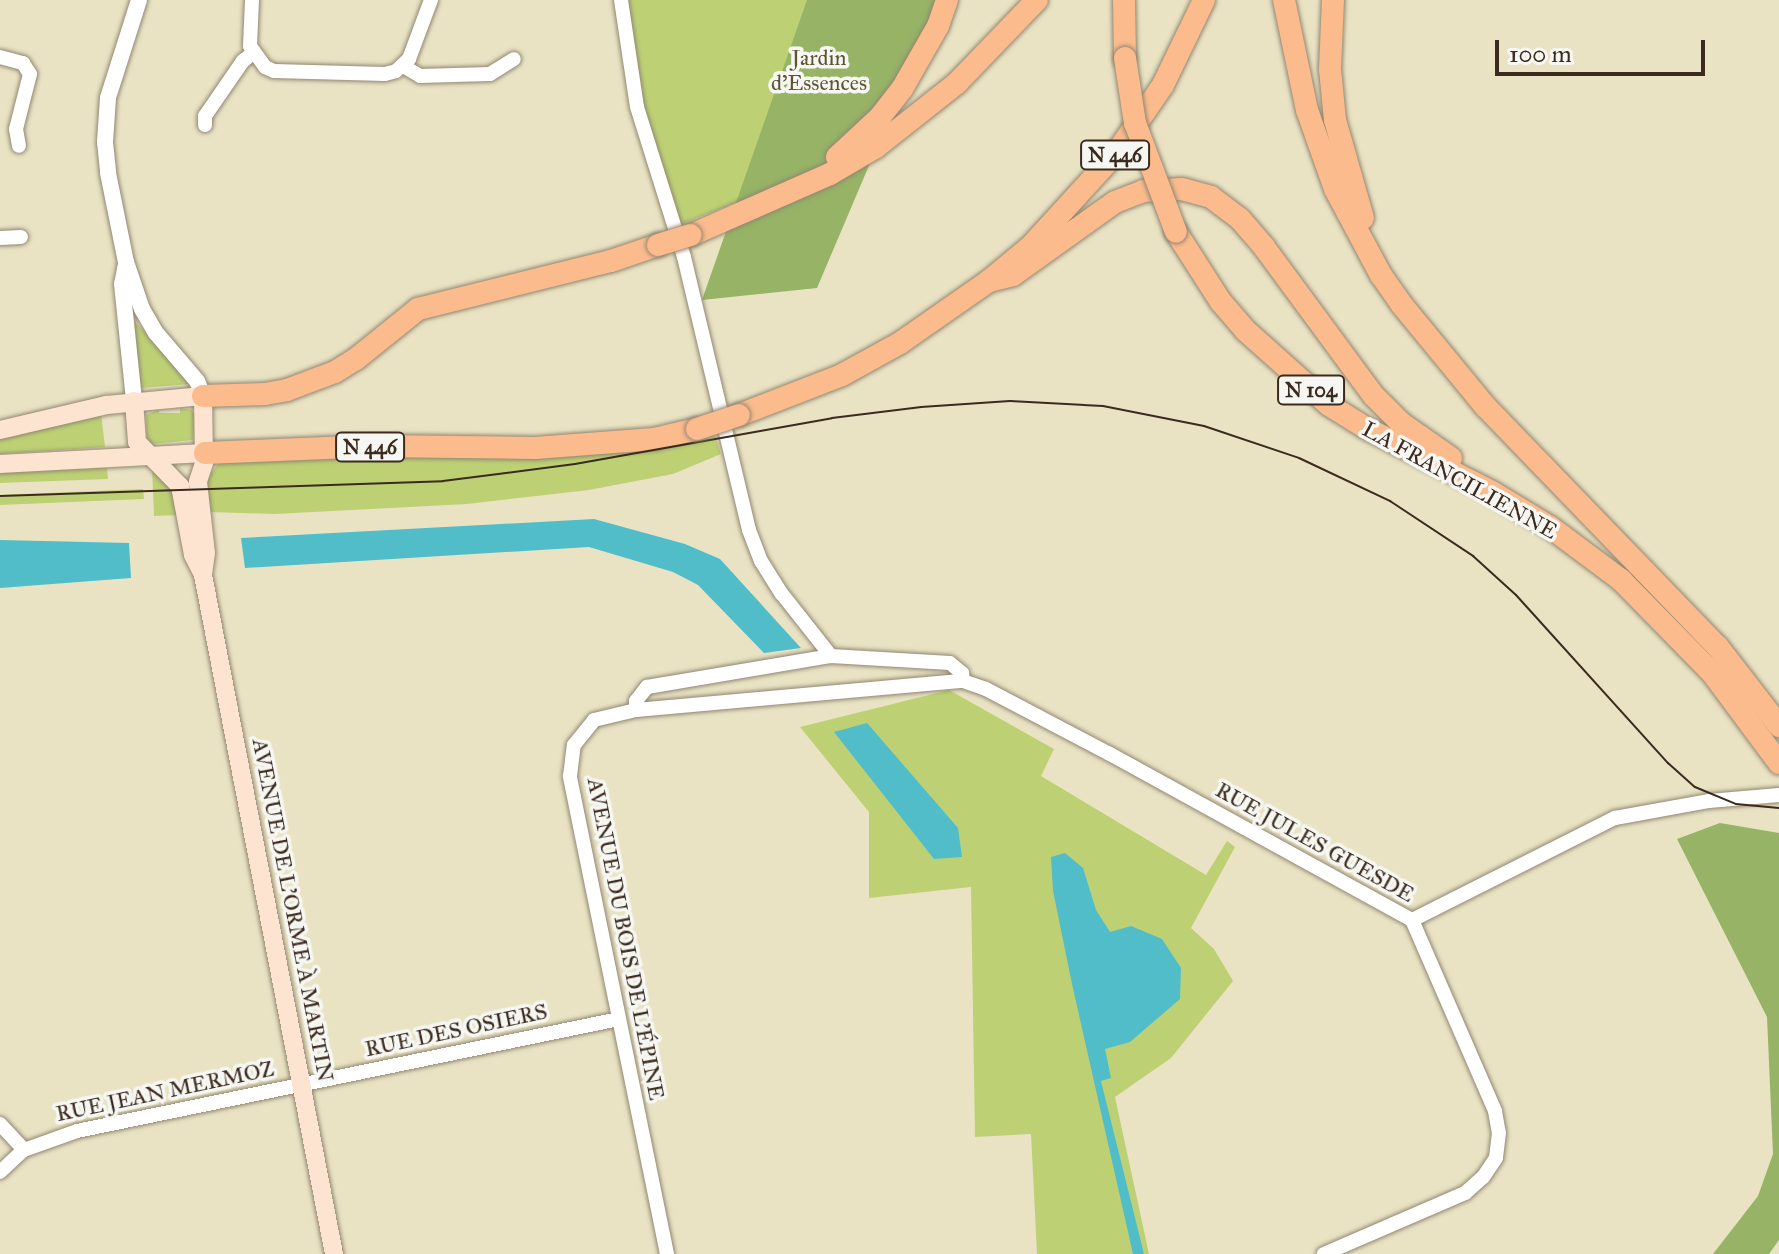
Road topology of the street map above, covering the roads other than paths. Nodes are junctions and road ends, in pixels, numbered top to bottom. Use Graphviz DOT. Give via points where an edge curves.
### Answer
graph roads {
  1 [pos="139,0"];
  2 [pos="252,0"];
  3 [pos="431,0"];
  4 [pos="621,0"];
  5 [pos="947,0"];
  6 [pos="1037,0"];
  7 [pos="1124,0"];
  8 [pos="1204,0"];
  9 [pos="1284,0"];
  10 [pos="1333,0"];
  11 [pos="253,53"];
  12 [pos="0,57"];
  13 [pos="514,59"];
  14 [pos="403,66"];
  15 [pos="205,125"];
  16 [pos="19,146"];
  17 [pos="805,183"];
  18 [pos="21,237"];
  19 [pos="0,238"];
  20 [pos="126,262"];
  21 [pos="1381,275"];
  22 [pos="989,281"];
  23 [pos="203,396"];
  24 [pos="134,401"];
  25 [pos="0,430"];
  26 [pos="205,453"];
  27 [pos="148,455"];
  28 [pos="0,464"];
  29 [pos="1492,492"];
  30 [pos="203,575"];
  31 [pos="831,656"];
  32 [pos="963,681"];
  33 [pos="866,690"];
  34 [pos="636,710"];
  35 [pos="1779,726"];
  36 [pos="1779,763"];
  37 [pos="1779,795"];
  38 [pos="1412,920"];
  39 [pos="619,1019"];
  40 [pos="302,1083"];
  41 [pos="0,1124"];
  42 [pos="0,1150"];
  43 [pos="24,1150"];
  44 [pos="3,1169"];
  45 [pos="334,1254"];
  46 [pos="667,1254"];
  47 [pos="1324,1254"];
  1 -- 20 [label="street" via="114,71 105,121 108,173"];
  2 -- 11 [label="street"];
  3 -- 14 [label="street"];
  4 -- 31 [label="street" via="637,107 684,257 749,530 782,594"];
  5 -- 17 [label="highway" via="922,56 880,117"];
  6 -- 17 [label="highway" via="986,56 910,121 876,147"];
  7 -- 29 [label="highway, LA FRANCILIENNE / N 104, bridge" via="1125,58 1135,123 1176,232 1221,302 1300,381 1366,428"];
  8 -- 22 [label="highway, N 446" via="1163,85 1117,152 1032,245"];
  9 -- 21 [label="highway, LA FRANCILIENNE" via="1311,123 1335,189"];
  10 -- 21 [label="highway" via="1330,69 1335,120 1351,183 1379,249"];
  11 -- 14 [label="street" via="274,71 385,74"];
  11 -- 15 [label="street" via="205,116"];
  12 -- 16 [label="street" via="23,63 30,74 16,129"];
  13 -- 14 [label="street" via="490,74 420,76"];
  17 -- 23 [label="highway, bridge" via="691,235 611,261 418,309 335,372 287,390"];
  18 -- 19 [label="street"];
  20 -- 23 [label="street" via="142,309"];
  20 -- 24 [label="street" via="122,284"];
  21 -- 35 [label="highway, LA FRANCILIENNE" via="1453,371 1718,647"];
  22 -- 26 [label="highway, N 446, bridge" via="900,343 842,375 739,415 654,439 535,448 374,446"];
  22 -- 29 [label="highway" via="1013,275 1115,202 1143,191 1182,189 1211,197 1264,247 1374,396 1427,443 1477,474"];
  23 -- 24 [label="main road"];
  23 -- 26 [label="main road, AVENUE DE L'ORME À MARTIN"];
  24 -- 25 [label="main road"];
  24 -- 27 [label="main road" via="137,442"];
  26 -- 27 [label="main road"];
  26 -- 30 [label="main road, AVENUE DE L'ORME À MARTIN" via="198,482 206,553"];
  27 -- 28 [label="main road"];
  27 -- 30 [label="main road, AVENUE DE L'ORME À MARTIN" via="180,486 193,555"];
  29 -- 36 [label="highway, LA FRANCILIENNE / N 104" via="1573,544 1650,607 1713,674"];
  30 -- 40 [label="main road, AVENUE DE L'ORME À MARTIN"];
  31 -- 32 [label="street" via="950,663"];
  31 -- 34 [label="street" via="647,687"];
  32 -- 33 [label="street, RUE JULES GUESDE"];
  32 -- 38 [label="street, RUE JULES GUESDE" via="1110,754"];
  33 -- 34 [label="street, AVENUE DU BOIS DE L'ÉPINE"];
  34 -- 39 [label="street, AVENUE DU BOIS DE L'ÉPINE" via="594,720 574,745 570,761"];
  37 -- 38 [label="street" via="1615,818"];
  38 -- 47 [label="street, RUE JULES GUESDE" via="1495,1111 1496,1158 1465,1193"];
  39 -- 40 [label="street, RUE DES OSIERS"];
  39 -- 46 [label="street, AVENUE DU BOIS DE L'ÉPINE"];
  40 -- 43 [label="street, RUE JEAN MERMOZ" via="77,1131"];
  40 -- 45 [label="main road, AVENUE DE L'ORME À MARTIN"];
  41 -- 43 [label="street"];
  42 -- 44 [label="street"];
  43 -- 44 [label="street, RUE JEAN MERMOZ"];
}
